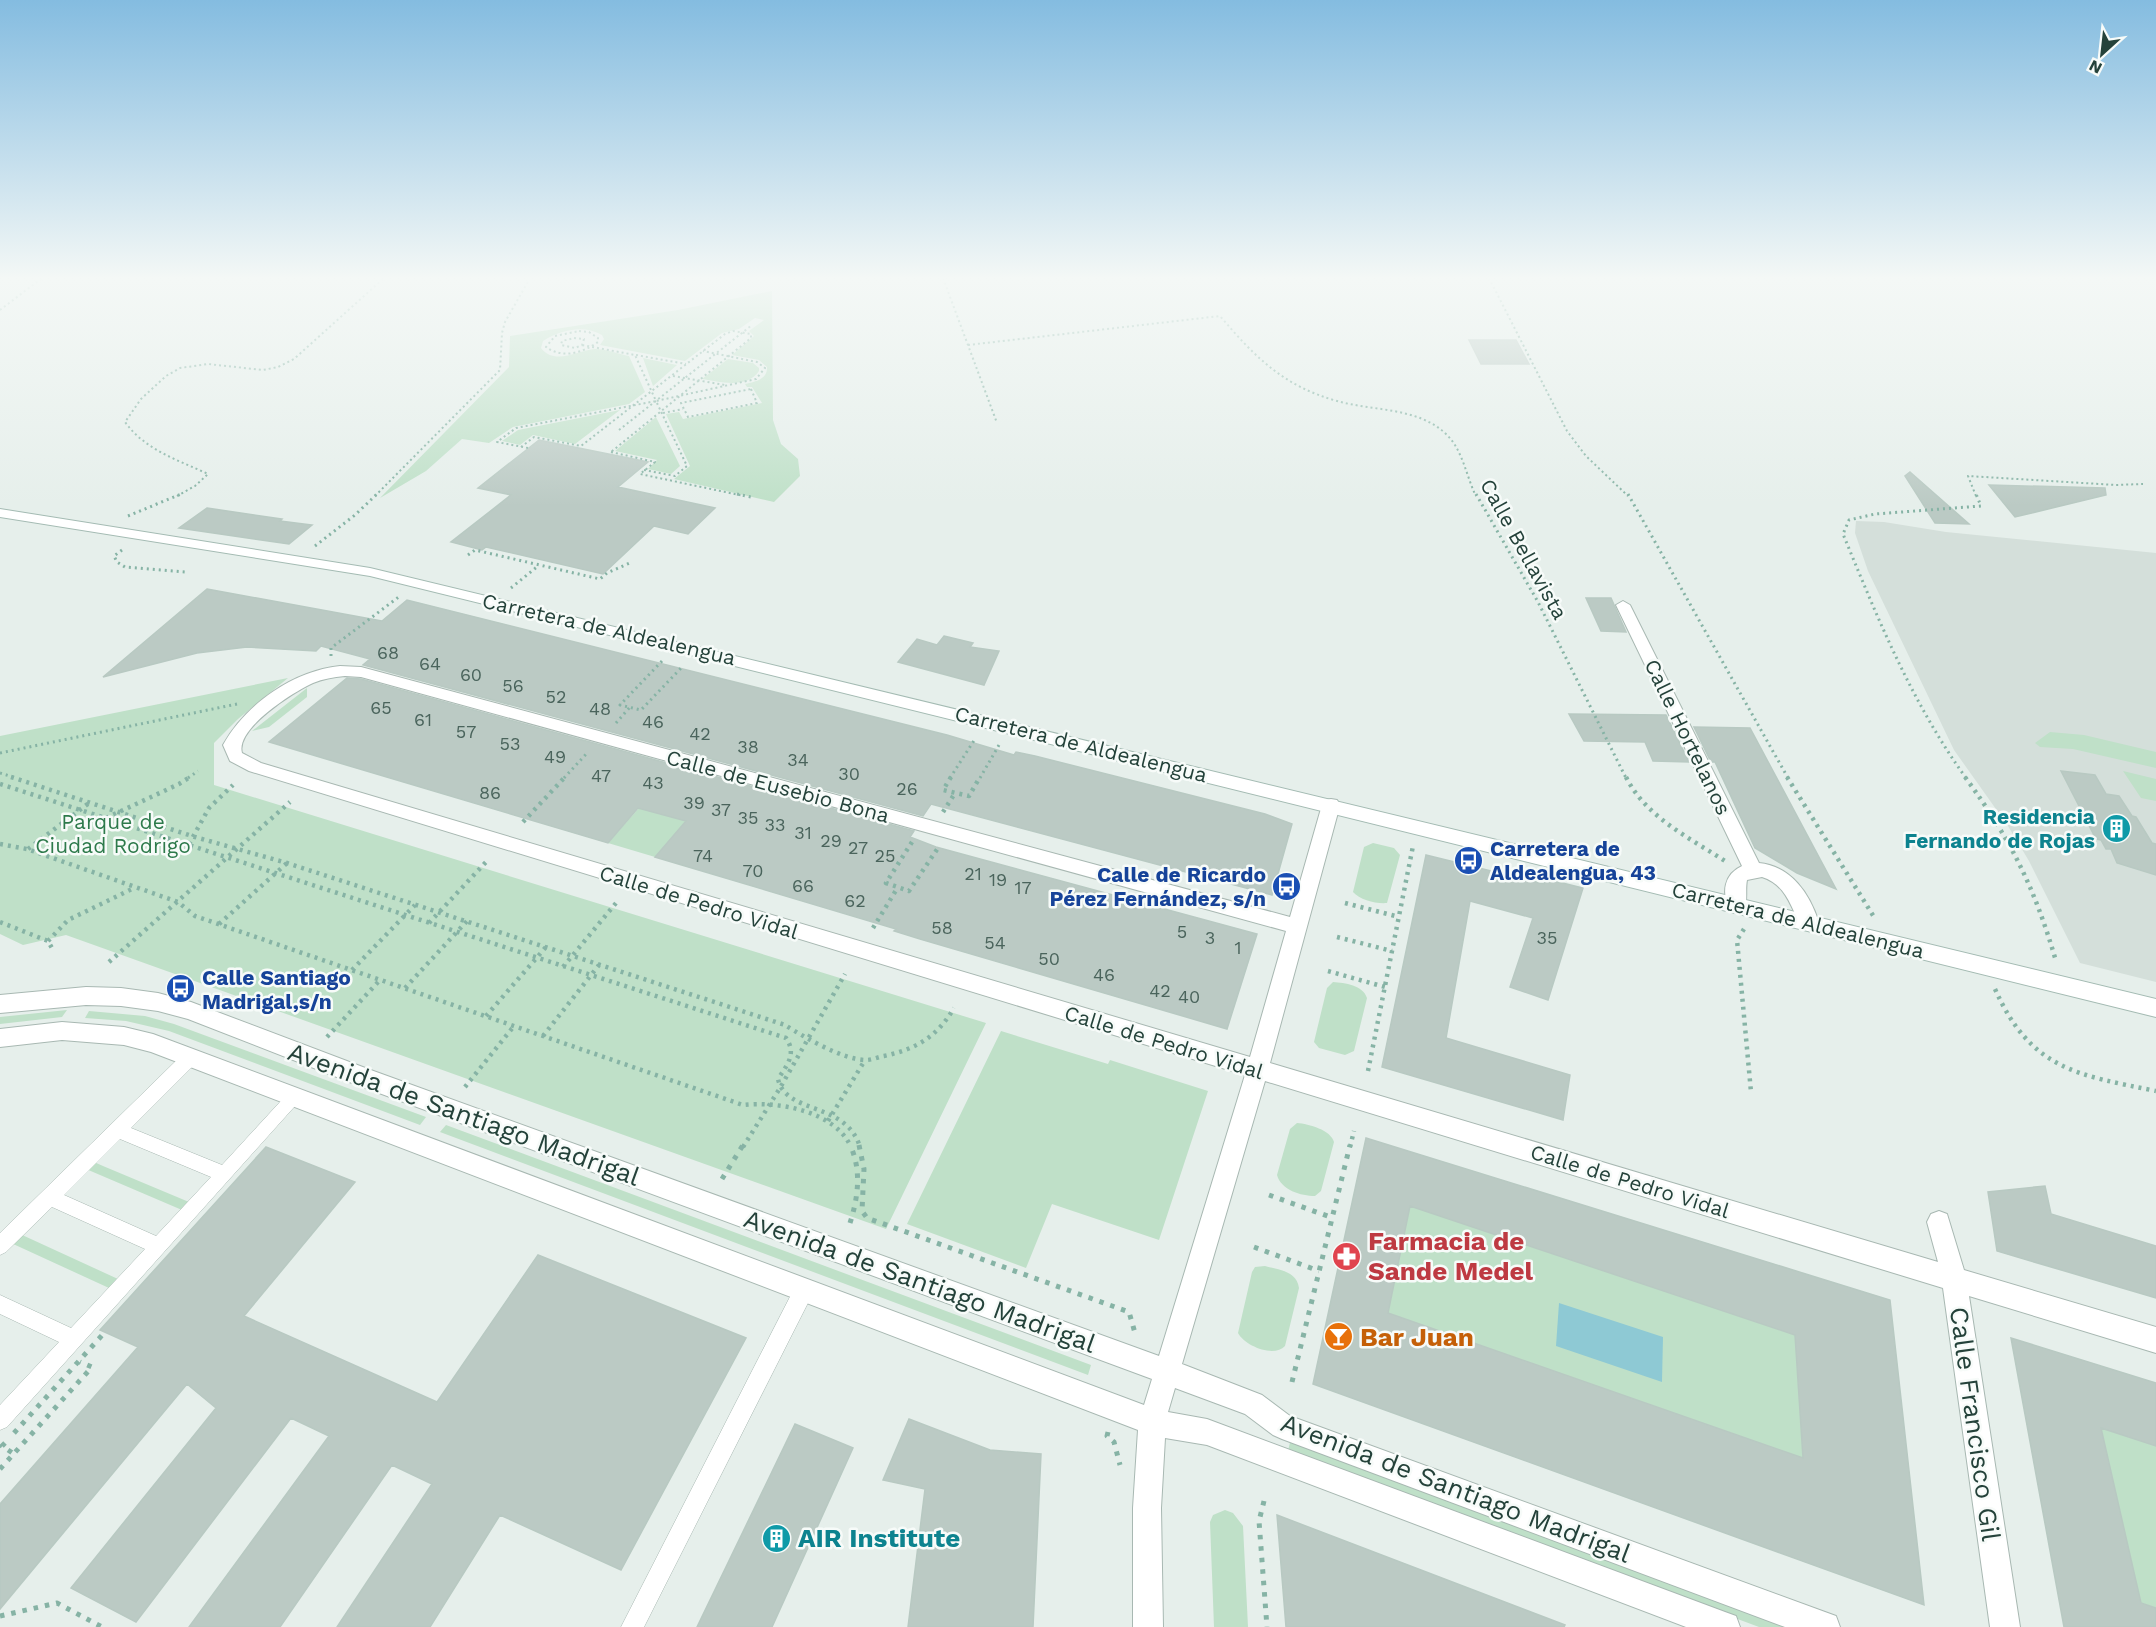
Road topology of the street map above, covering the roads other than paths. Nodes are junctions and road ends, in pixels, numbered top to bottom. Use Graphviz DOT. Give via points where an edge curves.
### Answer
graph roads {
  1 [pos="0,513"];
  2 [pos="1623,605"];
  3 [pos="265,708"];
  4 [pos="1331,805"];
  5 [pos="1748,871"];
  6 [pos="1737,905"];
  7 [pos="1809,923"];
  8 [pos="1298,927"];
  9 [pos="0,1004"];
  10 [pos="2156,1008"];
  11 [pos="0,1038"];
  12 [pos="191,1057"];
  13 [pos="1257,1070"];
  14 [pos="296,1096"];
  15 [pos="117,1130"];
  16 [pos="225,1174"];
  17 [pos="49,1197"];
  18 [pos="1939,1222"];
  19 [pos="0,1246"];
  20 [pos="159,1246"];
  21 [pos="1954,1278"];
  22 [pos="804,1290"];
  23 [pos="0,1304"];
  24 [pos="74,1339"];
  25 [pos="2156,1340"];
  26 [pos="1165,1371"];
  27 [pos="0,1420"];
  28 [pos="1152,1422"];
  29 [pos="632,1627"];
  30 [pos="1148,1627"];
  31 [pos="1725,1627"];
  32 [pos="1825,1627"];
  33 [pos="2005,1627"];
  1 -- 4 [label="street, Carretera de Aldealengua" via="370,572"];
  2 -- 5 [label="street, Calle Hortelanos"];
  3 -- 8 [label="street, Calle de Eusebio Bona" via="307,679 332,672 361,672"];
  3 -- 13 [label="street, Calle de Pedro Vidal" via="236,736 232,749 240,761"];
  4 -- 6 [label="street, Carretera de Aldealengua"];
  4 -- 8 [label="street"];
  5 -- 6 [label="street" via="1738,876"];
  5 -- 7 [label="street" via="1770,872 1792,886 1806,908"];
  6 -- 7 [label="street, Carretera de Aldealengua"];
  7 -- 10 [label="street, Carretera de Aldealengua"];
  8 -- 13 [label="street"];
  9 -- 26 [label="street, Avenida de Santiago Madrigal" via="109,996 191,1011"];
  11 -- 12 [label="street, Avenida de Santiago Madrigal" via="89,1032 153,1043"];
  12 -- 14 [label="street, Avenida de Santiago Madrigal"];
  12 -- 15 [label="lane"];
  13 -- 21 [label="street, Calle de Pedro Vidal"];
  13 -- 26 [label="street"];
  14 -- 16 [label="lane"];
  14 -- 22 [label="street, Avenida de Santiago Madrigal"];
  15 -- 16 [label="lane"];
  15 -- 17 [label="lane"];
  16 -- 20 [label="lane"];
  17 -- 19 [label="lane"];
  17 -- 20 [label="lane"];
  18 -- 21 [label="street, Calle Francisco Gil"];
  20 -- 24 [label="lane"];
  21 -- 25 [label="street, Calle de Pedro Vidal"];
  21 -- 33 [label="street, Calle Francisco Gil"];
  22 -- 28 [label="street, Avenida de Santiago Madrigal"];
  22 -- 29 [label="lane"];
  23 -- 24 [label="lane"];
  24 -- 27 [label="lane"];
  26 -- 28 [label="street"];
  26 -- 32 [label="street, Avenida de Santiago Madrigal" via="1253,1404 1282,1426"];
  28 -- 30 [label="street" via="1147,1508"];
  28 -- 31 [label="street, Avenida de Santiago Madrigal" via="1207,1432"];
}
